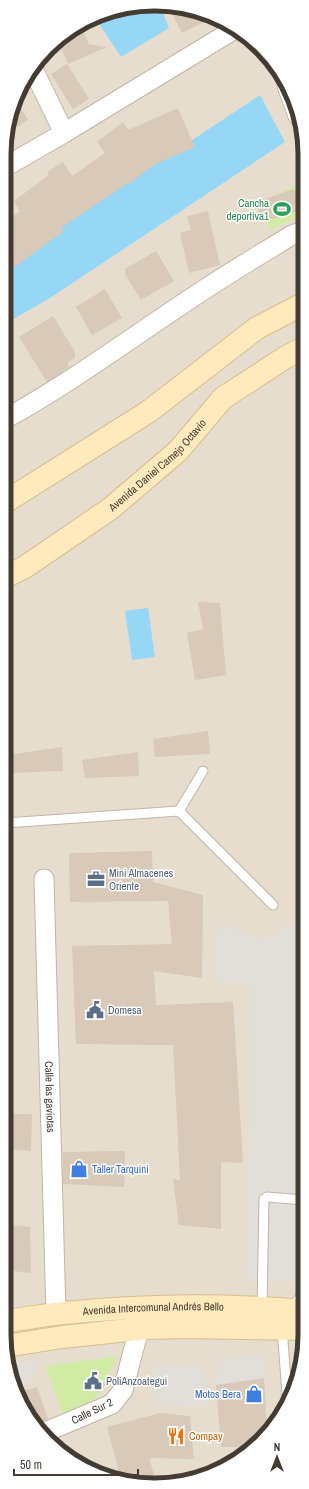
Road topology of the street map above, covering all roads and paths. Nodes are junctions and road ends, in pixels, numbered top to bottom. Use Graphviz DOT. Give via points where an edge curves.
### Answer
graph roads {
  1 [pos="230,32"];
  2 [pos="36,74"];
  3 [pos="64,133"];
  4 [pos="11,164"];
  5 [pos="298,233"];
  6 [pos="298,306"];
  7 [pos="298,350"];
  8 [pos="11,416"];
  9 [pos="11,498"];
  10 [pos="11,574"];
  11 [pos="203,771"];
  12 [pos="178,811"];
  13 [pos="11,823"];
  14 [pos="44,879"];
  15 [pos="273,905"];
  16 [pos="298,1200"];
  17 [pos="262,1308"];
  18 [pos="295,1310"];
  19 [pos="56,1314"];
  20 [pos="11,1320"];
  21 [pos="139,1329"];
  22 [pos="11,1345"];
  23 [pos="288,1387"];
  24 [pos="48,1431"];
  1 -- 3 [label="street"];
  2 -- 3 [label="street"];
  3 -- 4 [label="street"];
  5 -- 8 [label="street" via="200,292"];
  6 -- 9 [label="main road" via="257,328 148,412"];
  7 -- 10 [label="main road, Avenida Daniel Camejo Octavio" via="223,398 178,451 110,509"];
  11 -- 12 [label="lane"];
  12 -- 13 [label="lane"];
  12 -- 15 [label="lane"];
  14 -- 19 [label="street, Calle las gaviotas"];
  16 -- 17 [label="lane" via="267,1197 264,1199"];
  17 -- 18 [label="main road, Avenida Intercomunal Andrés Bello"];
  17 -- 19 [label="main road, Avenida Intercomunal Andrés Bello" via="165,1307"];
  18 -- 21 [label="main road, Avenida Intercomunal Andrés Bello" via="184,1327"];
  18 -- 23 [label="lane"];
  19 -- 20 [label="main road, Avenida Intercomunal Andrés Bello"];
  21 -- 22 [label="main road, Avenida Intercomunal Andrés Bello"];
  21 -- 24 [label="street, Calle Sur 2" via="123,1390 116,1400"];
}
